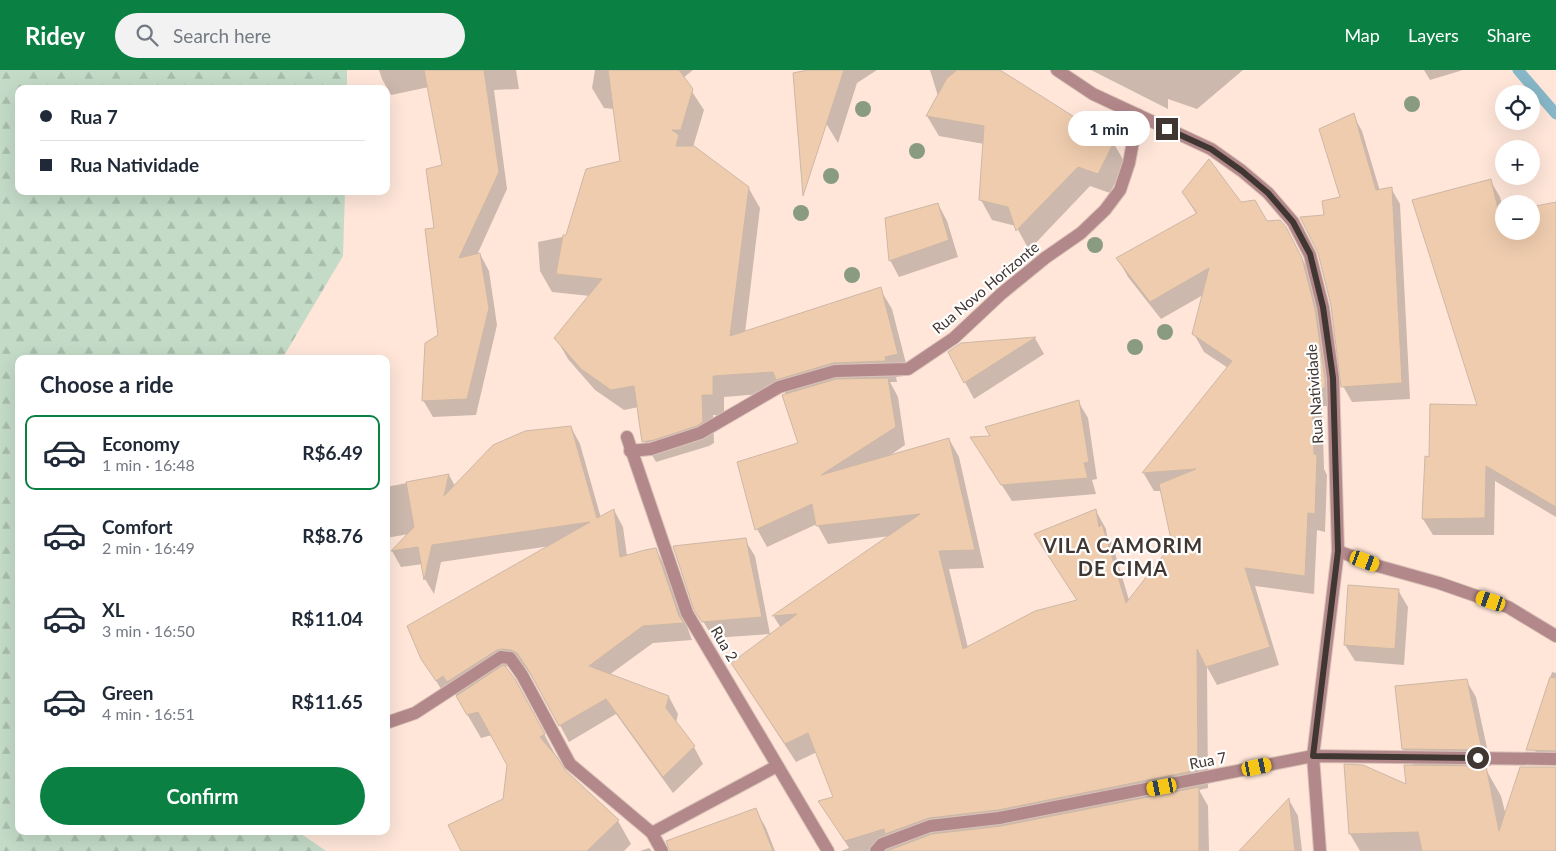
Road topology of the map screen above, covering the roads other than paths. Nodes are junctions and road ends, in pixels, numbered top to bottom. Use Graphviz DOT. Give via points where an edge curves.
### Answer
graph roads {
  1 [pos="1058,70"];
  2 [pos="1138,115"];
  3 [pos="627,437"];
  4 [pos="630,451"];
  5 [pos="1338,551"];
  6 [pos="1556,636"];
  7 [pos="390,721"];
  8 [pos="1313,756"];
  9 [pos="1556,759"];
  10 [pos="777,766"];
  11 [pos="652,833"];
  12 [pos="662,851"];
  13 [pos="828,851"];
  14 [pos="876,851"];
  15 [pos="1320,851"];
  1 -- 2 [label="street, Rua Natividade" via="1093,94"];
  2 -- 4 [label="street, Rua Novo Horizonte" via="1120,190 1105,210 1081,233 1000,294 954,338 908,369 835,371 779,387 700,433 651,449"];
  2 -- 5 [label="street, Rua Natividade" via="1211,149 1242,171 1268,193 1293,222 1310,254 1323,307 1333,378"];
  3 -- 4 [label="street, Rua 2"];
  4 -- 10 [label="street, Rua 2" via="687,613"];
  5 -- 6 [label="street" via="1508,607"];
  5 -- 8 [label="street, Rua Natividade"];
  7 -- 11 [label="street" via="414,712 502,657 510,658 570,764"];
  8 -- 9 [label="street, Rua 7"];
  8 -- 14 [label="street, Rua 7" via="999,818 930,826 882,844"];
  8 -- 15 [label="street, Rua Natividade"];
  10 -- 11 [label="street"];
  10 -- 13 [label="street, Rua 2"];
  11 -- 12 [label="street"];
}
